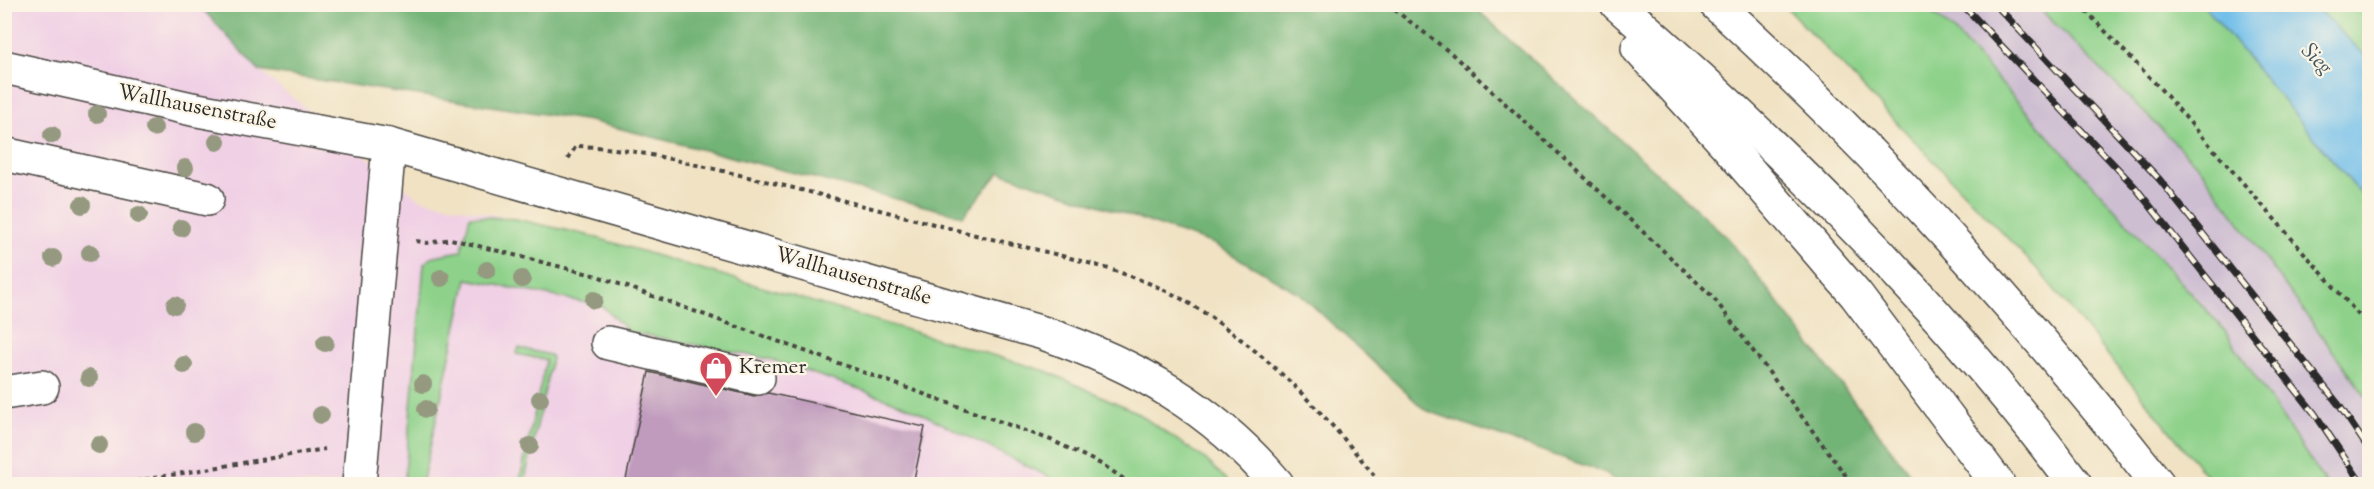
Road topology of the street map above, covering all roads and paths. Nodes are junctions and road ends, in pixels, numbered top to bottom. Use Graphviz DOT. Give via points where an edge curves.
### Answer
graph roads {
  1 [pos="1387,4"];
  2 [pos="1598,4"];
  3 [pos="1617,4"];
  4 [pos="1716,4"];
  5 [pos="2079,4"];
  6 [pos="4,67"];
  7 [pos="389,145"];
  8 [pos="4,154"];
  9 [pos="549,190"];
  10 [pos="207,199"];
  11 [pos="382,234"];
  12 [pos="2370,328"];
  13 [pos="608,343"];
  14 [pos="758,378"];
  15 [pos="42,387"];
  16 [pos="4,393"];
  17 [pos="364,449"];
  18 [pos="118,484"];
  19 [pos="359,484"];
  20 [pos="1131,484"];
  21 [pos="1277,484"];
  22 [pos="1382,484"];
  23 [pos="1852,484"];
  24 [pos="1998,484"];
  25 [pos="2075,484"];
  26 [pos="2158,484"];
  1 -- 23 [label="path" via="1452,54 1713,297"];
  2 -- 24 [label="main road" via="1856,295"];
  3 -- 25 [label="main road" via="1746,120 1835,208 2025,417"];
  4 -- 26 [label="main road" via="1796,78 1981,269"];
  5 -- 12 [label="path" via="2158,86"];
  6 -- 7 [label="main road, Wallhausenstraße" via="192,109"];
  7 -- 9 [label="main road, Wallhausenstraße"];
  7 -- 11 [label="main road"];
  8 -- 10 [label="main road"];
  9 -- 21 [label="main road, Wallhausenstraße" via="978,313 1091,350 1138,371 1182,398 1222,429"];
  9 -- 22 [label="path" via="576,146 612,147 759,180 1136,279 1190,303 1242,339 1343,435"];
  11 -- 17 [label="main road"];
  11 -- 20 [label="path" via="427,243 451,239 597,276 1051,440 1103,465"];
  13 -- 14 [label="main road"];
  15 -- 16 [label="main road"];
  17 -- 18 [label="path" via="333,447"];
  17 -- 19 [label="main road"];
}
